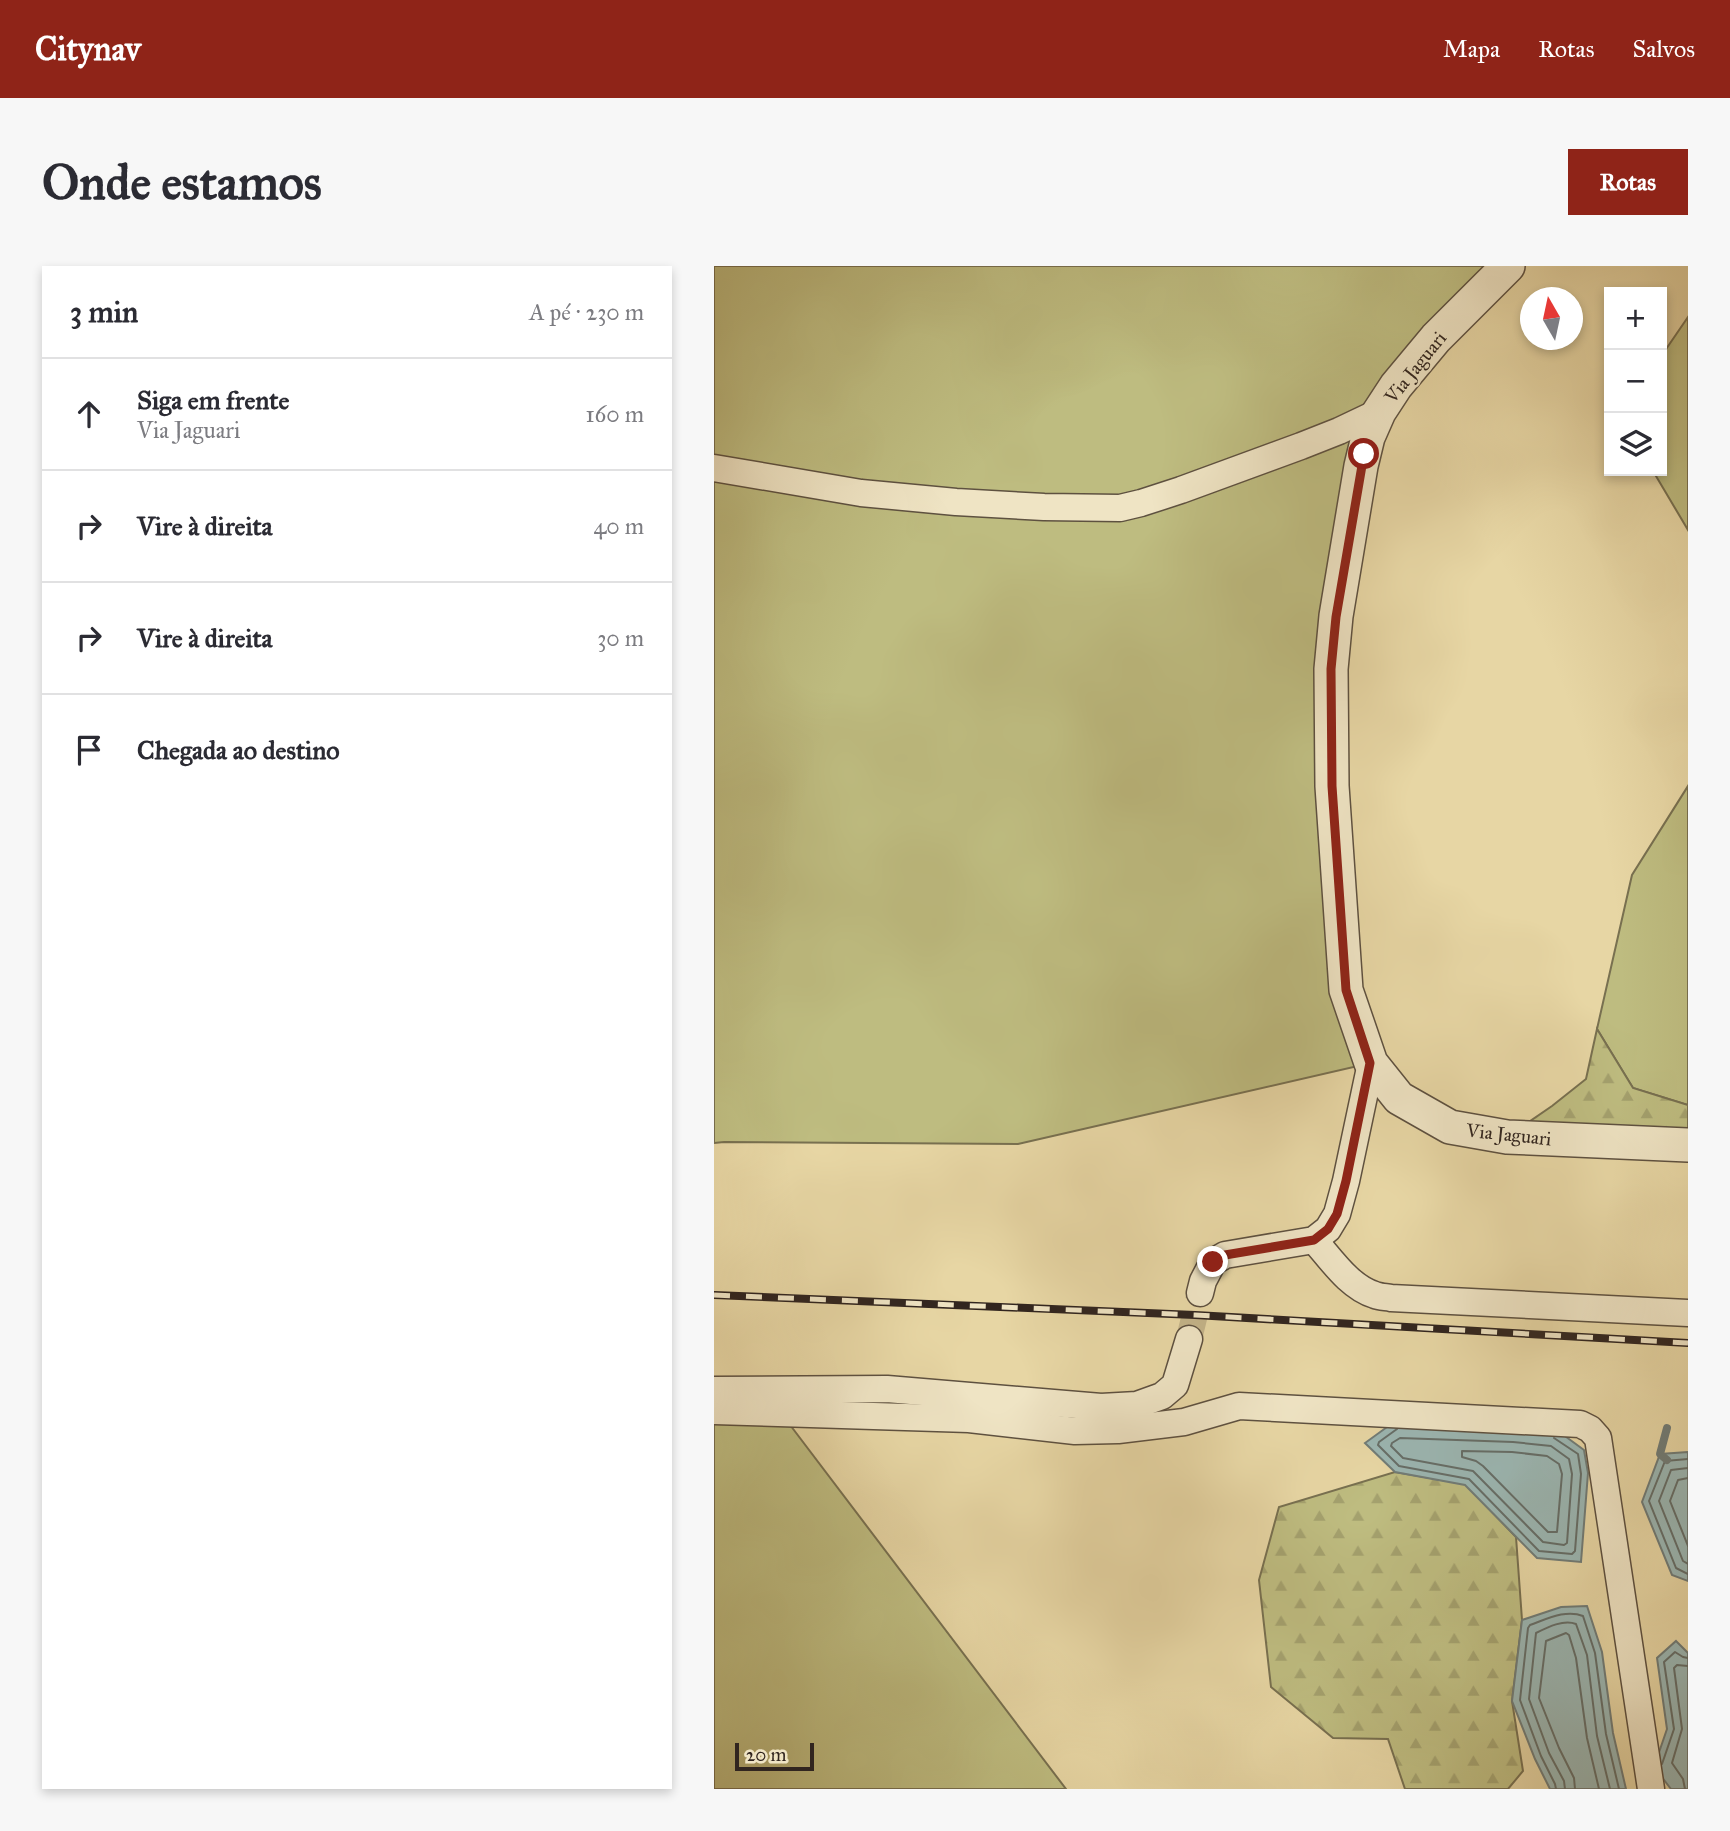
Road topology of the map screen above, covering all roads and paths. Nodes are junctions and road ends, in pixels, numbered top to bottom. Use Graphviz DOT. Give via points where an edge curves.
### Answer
graph roads {
  1 [pos="1508,266"];
  2 [pos="1379,412"];
  3 [pos="714,468"];
  4 [pos="1370,1063"];
  5 [pos="1688,1145"];
  6 [pos="1314,1240"];
  7 [pos="1200,1293"];
  8 [pos="1688,1313"];
  9 [pos="1189,1339"];
  10 [pos="714,1390"];
  11 [pos="714,1411"];
  12 [pos="1651,1789"];
  1 -- 2 [label="street, Via Jaguari" via="1414,362"];
  2 -- 3 [label="street" via="1301,446 1120,508 861,493"];
  2 -- 4 [label="street, Via Jaguari" via="1361,466 1331,669 1332,786 1346,990"];
  4 -- 5 [label="street, Via Jaguari" via="1399,1098 1450,1127 1507,1137"];
  4 -- 6 [label="street" via="1337,1214"];
  6 -- 7 [label="street" via="1225,1255 1213,1262"];
  6 -- 8 [label="street" via="1353,1282 1376,1296"];
  9 -- 10 [label="street" via="1175,1385 1163,1396 1138,1405 1101,1408 887,1389"];
  11 -- 12 [label="street" via="970,1419 1075,1431 1184,1422 1239,1406 1580,1424 1598,1438"];
}
